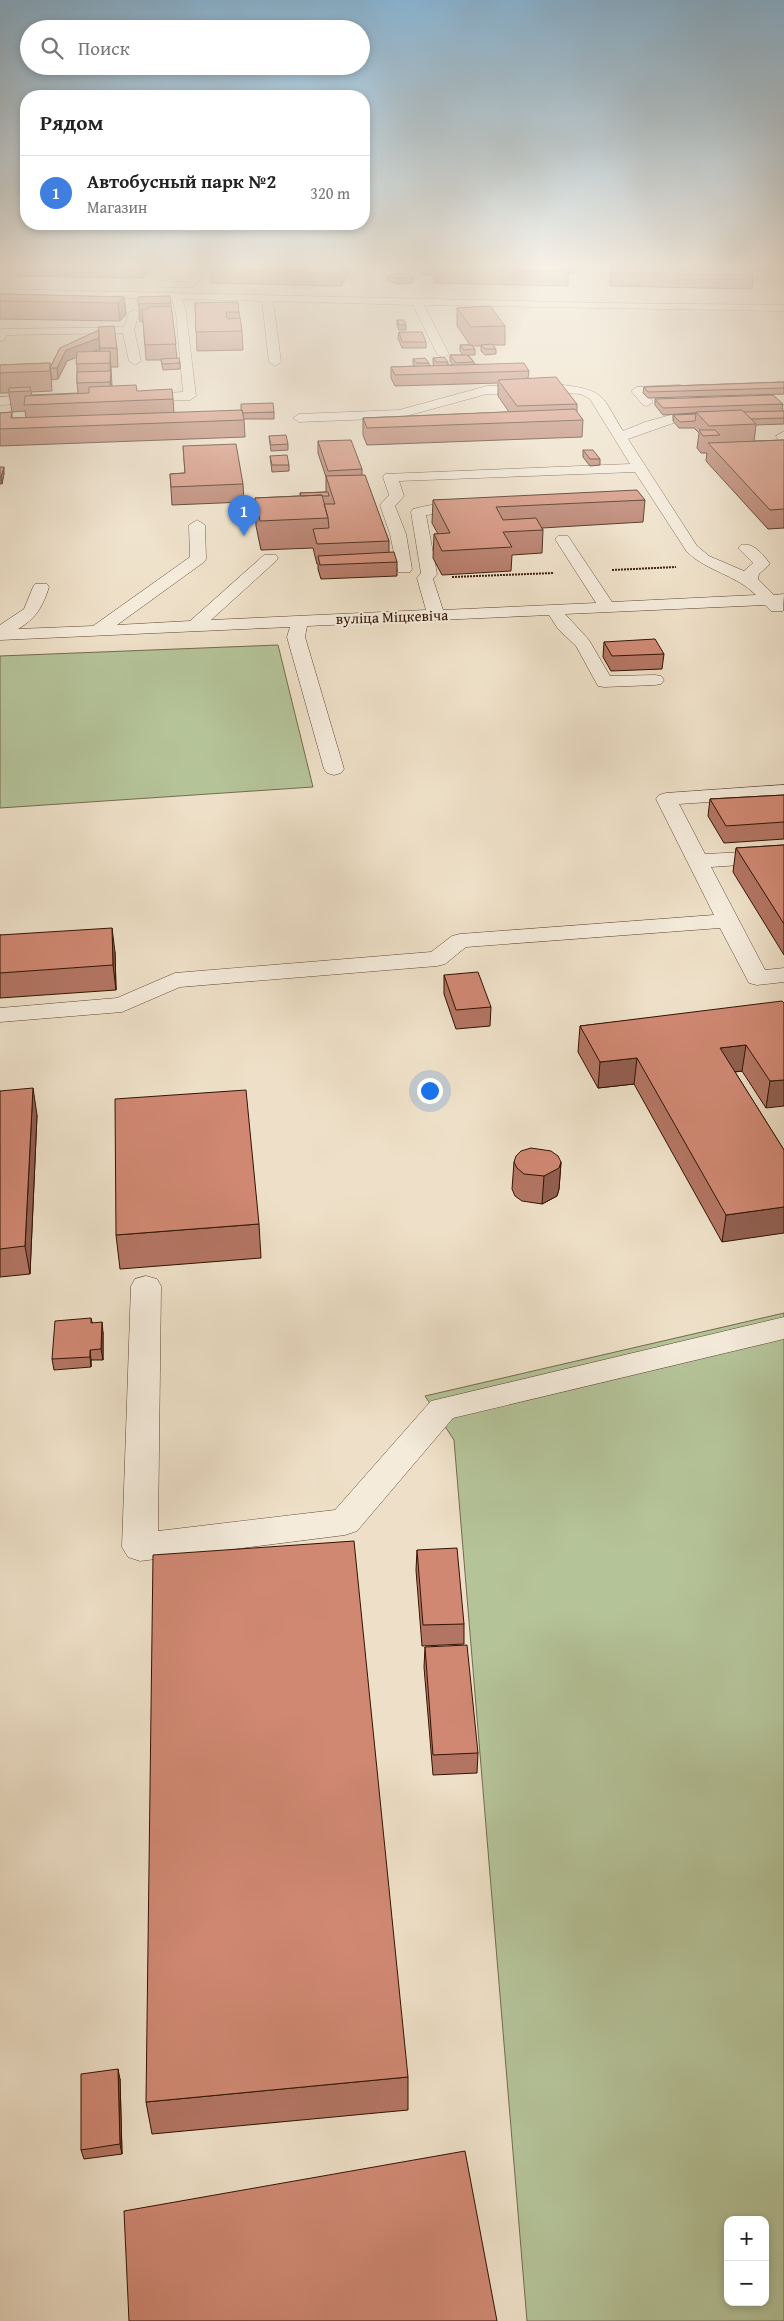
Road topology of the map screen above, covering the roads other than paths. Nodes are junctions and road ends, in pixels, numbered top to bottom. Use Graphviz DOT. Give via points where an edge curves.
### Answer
graph roads {
  1 [pos="188,375"];
  2 [pos="696,388"];
  3 [pos="612,394"];
  4 [pos="595,396"];
  5 [pos="124,398"];
  6 [pos="57,399"];
  7 [pos="0,400"];
  8 [pos="686,401"];
  9 [pos="646,402"];
  10 [pos="784,413"];
  11 [pos="299,418"];
  12 [pos="650,425"];
  13 [pos="619,438"];
  14 [pos="640,468"];
  15 [pos="658,499"];
  16 [pos="642,500"];
  17 [pos="484,506"];
  18 [pos="197,525"];
  19 [pos="563,539"];
  20 [pos="746,548"];
  21 [pos="270,558"];
  22 [pos="404,569"];
  23 [pos="750,580"];
  24 [pos="41,587"];
  25 [pos="777,600"];
  26 [pos="606,606"];
  27 [pos="553,609"];
  28 [pos="436,616"];
  29 [pos="784,616"];
  30 [pos="300,621"];
  31 [pos="194,627"];
  32 [pos="98,630"];
  33 [pos="0,633"];
  34 [pos="655,680"];
  35 [pos="334,769"];
  36 [pos="784,791"];
  37 [pos="784,856"];
  38 [pos="698,861"];
  39 [pos="728,921"];
  40 [pos="436,959"];
  41 [pos="784,975"];
  42 [pos="446,983"];
  43 [pos="0,1015"];
  44 [pos="146,1286"];
  45 [pos="784,1328"];
  1 -- 5 [label="street" via="190,396"];
  2 -- 9 [label="street" via="632,391"];
  3 -- 4 [label="street"];
  4 -- 11 [label="street" via="563,388 487,390 399,414"];
  4 -- 13 [label="street"];
  6 -- 7 [label="street"];
  8 -- 9 [label="street"];
  9 -- 12 [label="street"];
  10 -- 12 [label="street" via="678,417"];
  12 -- 13 [label="street"];
  13 -- 14 [label="street"];
  14 -- 15 [label="street"];
  14 -- 22 [label="street" via="390,477 397,496 387,506 398,534"];
  15 -- 16 [label="street"];
  15 -- 23 [label="street" via="692,549 703,559"];
  17 -- 28 [label="street" via="418,512 429,574 425,578"];
  18 -- 32 [label="street" via="198,559"];
  19 -- 26 [label="street"];
  20 -- 23 [label="street" via="762,564 751,572"];
  21 -- 31 [label="street"];
  23 -- 25 [label="street"];
  24 -- 33 [label="street" via="31,614"];
  25 -- 26 [label="street, вуліца Міцкевіча"];
  25 -- 29 [label="street"];
  26 -- 27 [label="street, вуліца Міцкевіча"];
  27 -- 28 [label="street, вуліца Міцкевіча"];
  27 -- 34 [label="street" via="583,644 604,682"];
  28 -- 30 [label="street, вуліца Міцкевіча"];
  30 -- 31 [label="street, вуліца Міцкевіча"];
  30 -- 35 [label="street" via="296,637"];
  31 -- 32 [label="street, вуліца Міцкевіча"];
  32 -- 33 [label="street, вуліца Міцкевіча"];
  36 -- 38 [label="street" via="666,799"];
  37 -- 38 [label="street"];
  38 -- 39 [label="street"];
  39 -- 40 [label="street" via="460,941"];
  39 -- 41 [label="street" via="757,978"];
  40 -- 42 [label="street"];
  40 -- 43 [label="street" via="175,980 122,1005"];
  44 -- 45 [label="street" via="140,1547 345,1522 442,1409"];
}
